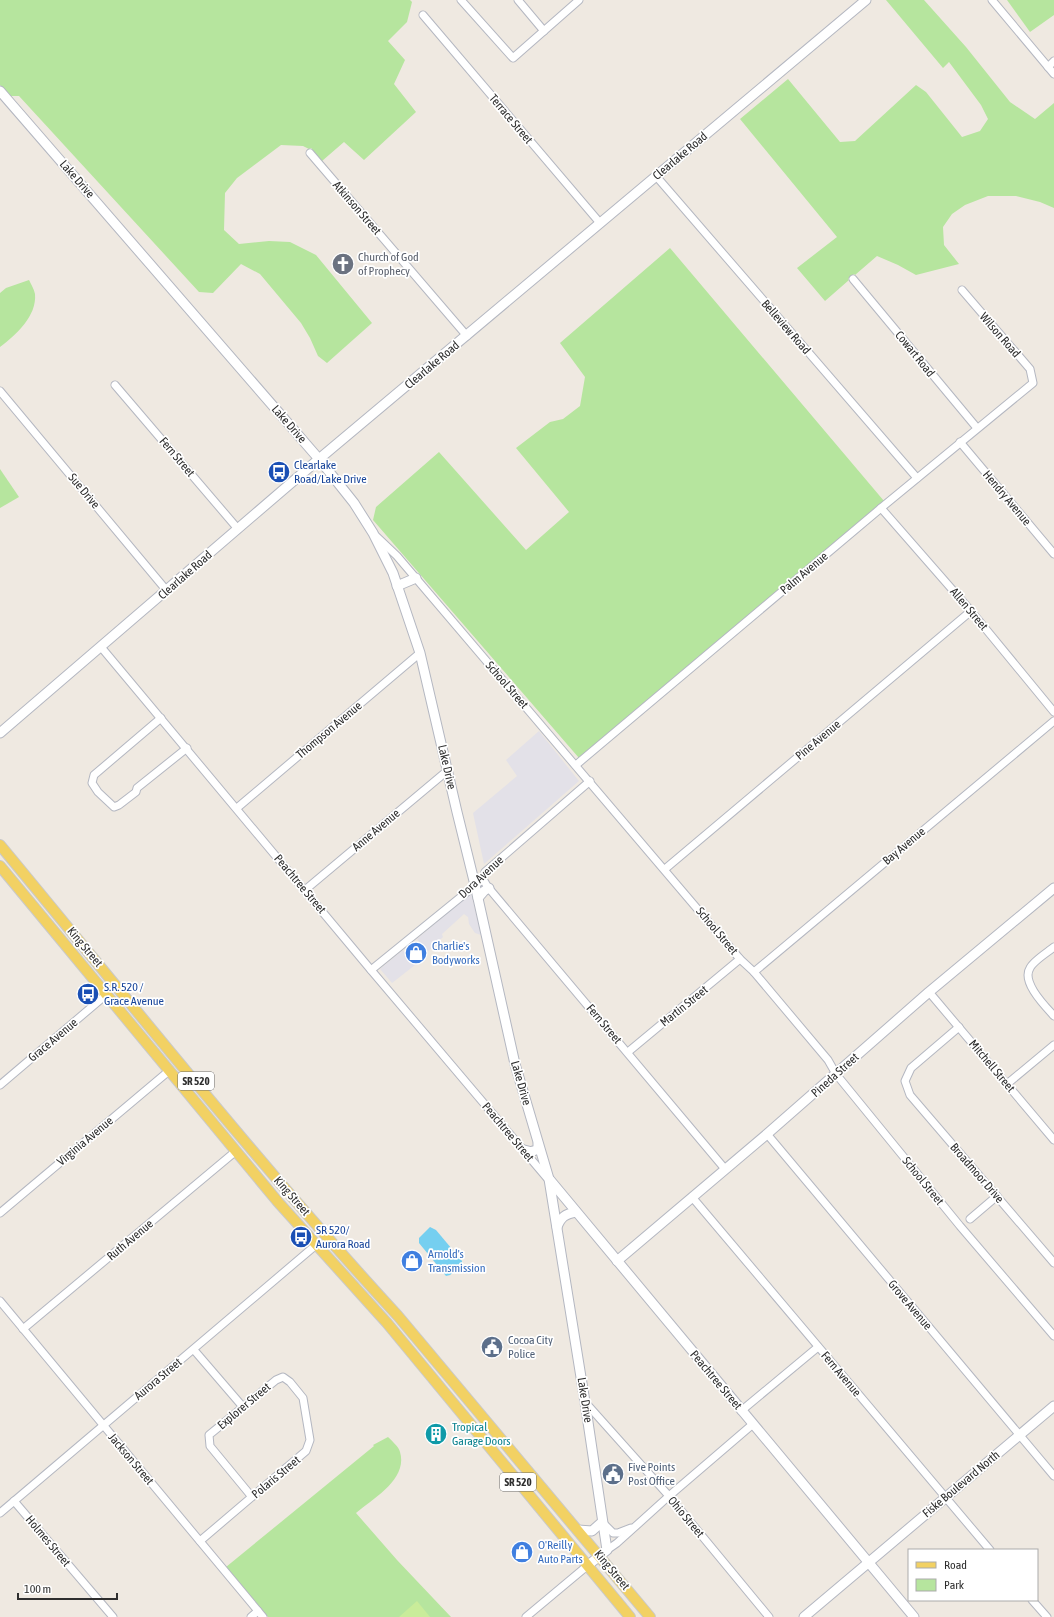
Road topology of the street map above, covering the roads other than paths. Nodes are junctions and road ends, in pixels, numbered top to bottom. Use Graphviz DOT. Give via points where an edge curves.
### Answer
graph roads {
  1 [pos="461,0"];
  2 [pos="518,0"];
  3 [pos="866,0"];
  4 [pos="992,0"];
  5 [pos="577,1"];
  6 [pos="423,15"];
  7 [pos="544,31"];
  8 [pos="1054,61"];
  9 [pos="1048,67"];
  10 [pos="1054,74"];
  11 [pos="0,91"];
  12 [pos="310,152"];
  13 [pos="656,176"];
  14 [pos="600,224"];
  15 [pos="853,279"];
  16 [pos="962,290"];
  17 [pos="468,336"];
  18 [pos="1033,383"];
  19 [pos="116,385"];
  20 [pos="0,391"];
  21 [pos="977,428"];
  22 [pos="960,442"];
  23 [pos="319,459"];
  24 [pos="917,478"];
  25 [pos="881,508"];
  26 [pos="238,529"];
  27 [pos="373,533"];
  28 [pos="1054,554"];
  29 [pos="416,578"];
  30 [pos="397,586"];
  31 [pos="167,591"];
  32 [pos="971,611"];
  33 [pos="101,647"];
  34 [pos="420,653"];
  35 [pos="1054,712"];
  36 [pos="161,718"];
  37 [pos="1054,721"];
  38 [pos="0,733"];
  39 [pos="187,748"];
  40 [pos="576,765"];
  41 [pos="447,771"];
  42 [pos="590,781"];
  43 [pos="237,808"];
  44 [pos="0,845"];
  45 [pos="0,866"];
  46 [pos="665,869"];
  47 [pos="479,882"];
  48 [pos="489,888"];
  49 [pos="1054,888"];
  50 [pos="305,890"];
  51 [pos="478,898"];
  52 [pos="1054,947"];
  53 [pos="740,959"];
  54 [pos="371,970"];
  55 [pos="754,972"];
  56 [pos="93,978"];
  57 [pos="929,992"];
  58 [pos="106,994"];
  59 [pos="1054,1016"];
  60 [pos="959,1027"];
  61 [pos="1054,1045"];
  62 [pos="628,1052"];
  63 [pos="179,1061"];
  64 [pos="170,1070"];
  65 [pos="836,1074"];
  66 [pos="1006,1084"];
  67 [pos="0,1085"];
  68 [pos="767,1134"];
  69 [pos="1054,1140"];
  70 [pos="538,1144"];
  71 [pos="524,1150"];
  72 [pos="236,1151"];
  73 [pos="253,1151"];
  74 [pos="725,1170"];
  75 [pos="549,1179"];
  76 [pos="997,1196"];
  77 [pos="692,1198"];
  78 [pos="576,1212"];
  79 [pos="0,1213"];
  80 [pos="970,1219"];
  81 [pos="557,1227"];
  82 [pos="316,1245"];
  83 [pos="617,1261"];
  84 [pos="1054,1263"];
  85 [pos="364,1279"];
  86 [pos="0,1302"];
  87 [pos="369,1303"];
  88 [pos="23,1329"];
  89 [pos="1054,1336"];
  90 [pos="418,1341"];
  91 [pos="818,1347"];
  92 [pos="194,1350"];
  93 [pos="283,1377"];
  94 [pos="585,1402"];
  95 [pos="1054,1406"];
  96 [pos="243,1407"];
  97 [pos="741,1411"];
  98 [pos="753,1424"];
  99 [pos="103,1426"];
  100 [pos="1020,1435"];
  101 [pos="1054,1476"];
  102 [pos="669,1496"];
  103 [pos="252,1497"];
  104 [pos="946,1498"];
  105 [pos="14,1501"];
  106 [pos="0,1513"];
  107 [pos="602,1522"];
  108 [pos="635,1527"];
  109 [pos="578,1530"];
  110 [pos="200,1541"];
  111 [pos="989,1549"];
  112 [pos="604,1553"];
  113 [pos="869,1563"];
  114 [pos="587,1566"];
  115 [pos="1033,1601"];
  116 [pos="258,1611"];
  117 [pos="113,1617"];
  118 [pos="251,1617"];
  119 [pos="263,1617"];
  120 [pos="526,1617"];
  121 [pos="630,1617"];
  122 [pos="650,1617"];
  123 [pos="769,1617"];
  124 [pos="804,1617"];
  125 [pos="914,1617"];
  126 [pos="1047,1617"];
  1 -- 7 [label="street" via="513,58"];
  2 -- 7 [label="street"];
  3 -- 13 [label="street, Clearlake Road"];
  4 -- 9 [label="street"];
  5 -- 7 [label="street"];
  6 -- 14 [label="street, Terrace Street"];
  8 -- 9 [label="street"];
  9 -- 10 [label="street"];
  11 -- 23 [label="street, Lake Drive"];
  12 -- 17 [label="street, Atkinson Street"];
  13 -- 14 [label="street, Clearlake Road"];
  13 -- 24 [label="street, Belleview Road"];
  14 -- 17 [label="street, Clearlake Road"];
  15 -- 21 [label="street, Cowart Road"];
  16 -- 18 [label="street, Wilson Road" via="1030,369"];
  17 -- 23 [label="street, Clearlake Road"];
  18 -- 21 [label="street, Palm Avenue"];
  19 -- 26 [label="street, Fern Street"];
  20 -- 31 [label="street, Sue Drive"];
  21 -- 22 [label="street, Palm Avenue"];
  22 -- 24 [label="street, Palm Avenue"];
  22 -- 28 [label="street, Hendry Avenue"];
  23 -- 26 [label="street, Clearlake Road"];
  23 -- 27 [label="street, Lake Drive" via="354,503"];
  24 -- 25 [label="street, Palm Avenue"];
  25 -- 32 [label="street, Allen Street"];
  25 -- 40 [label="street, Palm Avenue"];
  26 -- 31 [label="street, Clearlake Road"];
  27 -- 29 [label="street, School Street"];
  27 -- 30 [label="street, Lake Drive"];
  29 -- 30 [label="street"];
  29 -- 40 [label="street, School Street"];
  30 -- 34 [label="street, Lake Drive"];
  31 -- 33 [label="street, Clearlake Road"];
  32 -- 35 [label="street, Allen Street"];
  32 -- 46 [label="street, Pine Avenue"];
  33 -- 36 [label="street, Peachtree Street"];
  33 -- 38 [label="street, Clearlake Road"];
  34 -- 41 [label="street, Lake Drive"];
  34 -- 43 [label="street, Thompson Avenue"];
  36 -- 39 [label="street, Peachtree Street"];
  36 -- 39 [label="street" via="94,775 92,783 98,792 114,807 119,805"];
  37 -- 55 [label="street, Bay Avenue"];
  39 -- 43 [label="street, Peachtree Street"];
  40 -- 42 [label="street, School Street"];
  41 -- 47 [label="street, Lake Drive"];
  41 -- 50 [label="street, Anne Avenue"];
  42 -- 46 [label="street, School Street"];
  42 -- 47 [label="street, Dora Avenue" via="485,872"];
  43 -- 50 [label="street, Peachtree Street"];
  44 -- 63 [label="main road, King Street / SR 520"];
  45 -- 56 [label="main road, King Street / SR 520"];
  46 -- 53 [label="street, School Street"];
  47 -- 48 [label="street, Fern Street"];
  47 -- 51 [label="street, Lake Drive"];
  47 -- 54 [label="street, Dora Avenue"];
  48 -- 51 [label="street"];
  48 -- 62 [label="street, Fern Street"];
  49 -- 57 [label="street, Pineda Street"];
  50 -- 54 [label="street, Peachtree Street"];
  51 -- 70 [label="street, Lake Drive" via="515,1064"];
  52 -- 59 [label="street" via="1030,967 1028,976 1030,986"];
  53 -- 55 [label="street, School Street"];
  53 -- 62 [label="street, Martin Street"];
  54 -- 71 [label="street, Peachtree Street"];
  55 -- 65 [label="street, School Street" via="828,1060"];
  56 -- 58 [label="main road, King Street / SR 520"];
  56 -- 63 [label="main road" via="102,979 167,1057"];
  57 -- 60 [label="street, Mitchell Street"];
  57 -- 65 [label="street, Pineda Street"];
  58 -- 64 [label="main road, King Street / SR 520"];
  58 -- 67 [label="street, Grace Avenue"];
  60 -- 66 [label="street, Mitchell Street"];
  60 -- 76 [label="street, Broadmoor Drive" via="911,1068 905,1081 910,1095"];
  61 -- 66 [label="street"];
  62 -- 74 [label="street, Fern Street"];
  63 -- 73 [label="main road, King Street / SR 520"];
  64 -- 72 [label="main road, King Street / SR 520"];
  64 -- 73 [label="main road" via="178,1069 243,1146 249,1152"];
  64 -- 79 [label="street, Virginia Avenue"];
  65 -- 68 [label="street, Pineda Street"];
  65 -- 89 [label="street, School Street"];
  66 -- 69 [label="street, Mitchell Street"];
  68 -- 74 [label="street, Pineda Street"];
  68 -- 100 [label="street, Grove Avenue"];
  70 -- 71 [label="street" via="538,1149 534,1151"];
  70 -- 75 [label="street, Lake Drive"];
  71 -- 75 [label="street, Peachtree Street"];
  72 -- 82 [label="main road, King Street / SR 520"];
  72 -- 88 [label="street, Ruth Avenue"];
  73 -- 85 [label="main road, King Street / SR 520"];
  74 -- 77 [label="street, Pineda Street"];
  75 -- 78 [label="street, Peachtree Street"];
  75 -- 81 [label="street, Lake Drive"];
  76 -- 80 [label="street"];
  76 -- 84 [label="street, Broadmoor Drive"];
  77 -- 83 [label="street, Pineda Street"];
  77 -- 91 [label="street, Fern Avenue"];
  78 -- 81 [label="street" via="561,1217"];
  78 -- 83 [label="street, Peachtree Street"];
  81 -- 94 [label="street, Lake Drive"];
  82 -- 85 [label="main road" via="328,1248 356,1276"];
  82 -- 87 [label="main road, King Street / SR 520"];
  82 -- 92 [label="street, Aurora Street"];
  83 -- 97 [label="street, Peachtree Street"];
  85 -- 90 [label="main road, King Street / SR 520"];
  86 -- 88 [label="street, Jackson Street"];
  87 -- 90 [label="main road" via="378,1304 402,1333"];
  87 -- 114 [label="main road, King Street / SR 520"];
  88 -- 99 [label="street, Jackson Street"];
  90 -- 109 [label="main road, King Street / SR 520"];
  91 -- 97 [label="street"];
  91 -- 104 [label="street, Fern Avenue"];
  92 -- 96 [label="street"];
  92 -- 99 [label="street, Aurora Street"];
  93 -- 96 [label="street, Explorer Street"];
  93 -- 103 [label="street, Polaris Street" via="303,1398 310,1440 306,1451"];
  94 -- 102 [label="street, Ohio Street"];
  94 -- 107 [label="street, Lake Drive"];
  95 -- 100 [label="street, Fiske Boulevard North"];
  96 -- 103 [label="street, Explorer Street" via="209,1435 210,1446"];
  97 -- 98 [label="street, Peachtree Street"];
  98 -- 102 [label="street"];
  98 -- 113 [label="street, Peachtree Street"];
  99 -- 105 [label="street, Aurora Street"];
  99 -- 110 [label="street, Jackson Street"];
  100 -- 101 [label="street, Grove Avenue"];
  100 -- 104 [label="street, Fiske Boulevard North"];
  102 -- 108 [label="street"];
  102 -- 123 [label="street, Ohio Street"];
  103 -- 110 [label="street, Polaris Street"];
  104 -- 111 [label="street, Fern Avenue"];
  104 -- 113 [label="street, Fiske Boulevard North"];
  105 -- 106 [label="street, Aurora Street"];
  105 -- 117 [label="street, Holmes Street"];
  107 -- 108 [label="street" via="614,1533"];
  107 -- 109 [label="street" via="592,1531"];
  107 -- 112 [label="street, Lake Drive"];
  108 -- 112 [label="street"];
  109 -- 112 [label="main road, King Street / SR 520"];
  110 -- 116 [label="street, Jackson Street"];
  112 -- 114 [label="street"];
  112 -- 122 [label="main road, King Street / SR 520"];
  113 -- 124 [label="street, Fiske Boulevard North"];
  113 -- 125 [label="street, Peachtree Street"];
  114 -- 120 [label="street"];
  114 -- 121 [label="main road, King Street / SR 520"];
  115 -- 126 [label="street"];
  116 -- 118 [label="street"];
  116 -- 119 [label="street, Jackson Street"];
}
